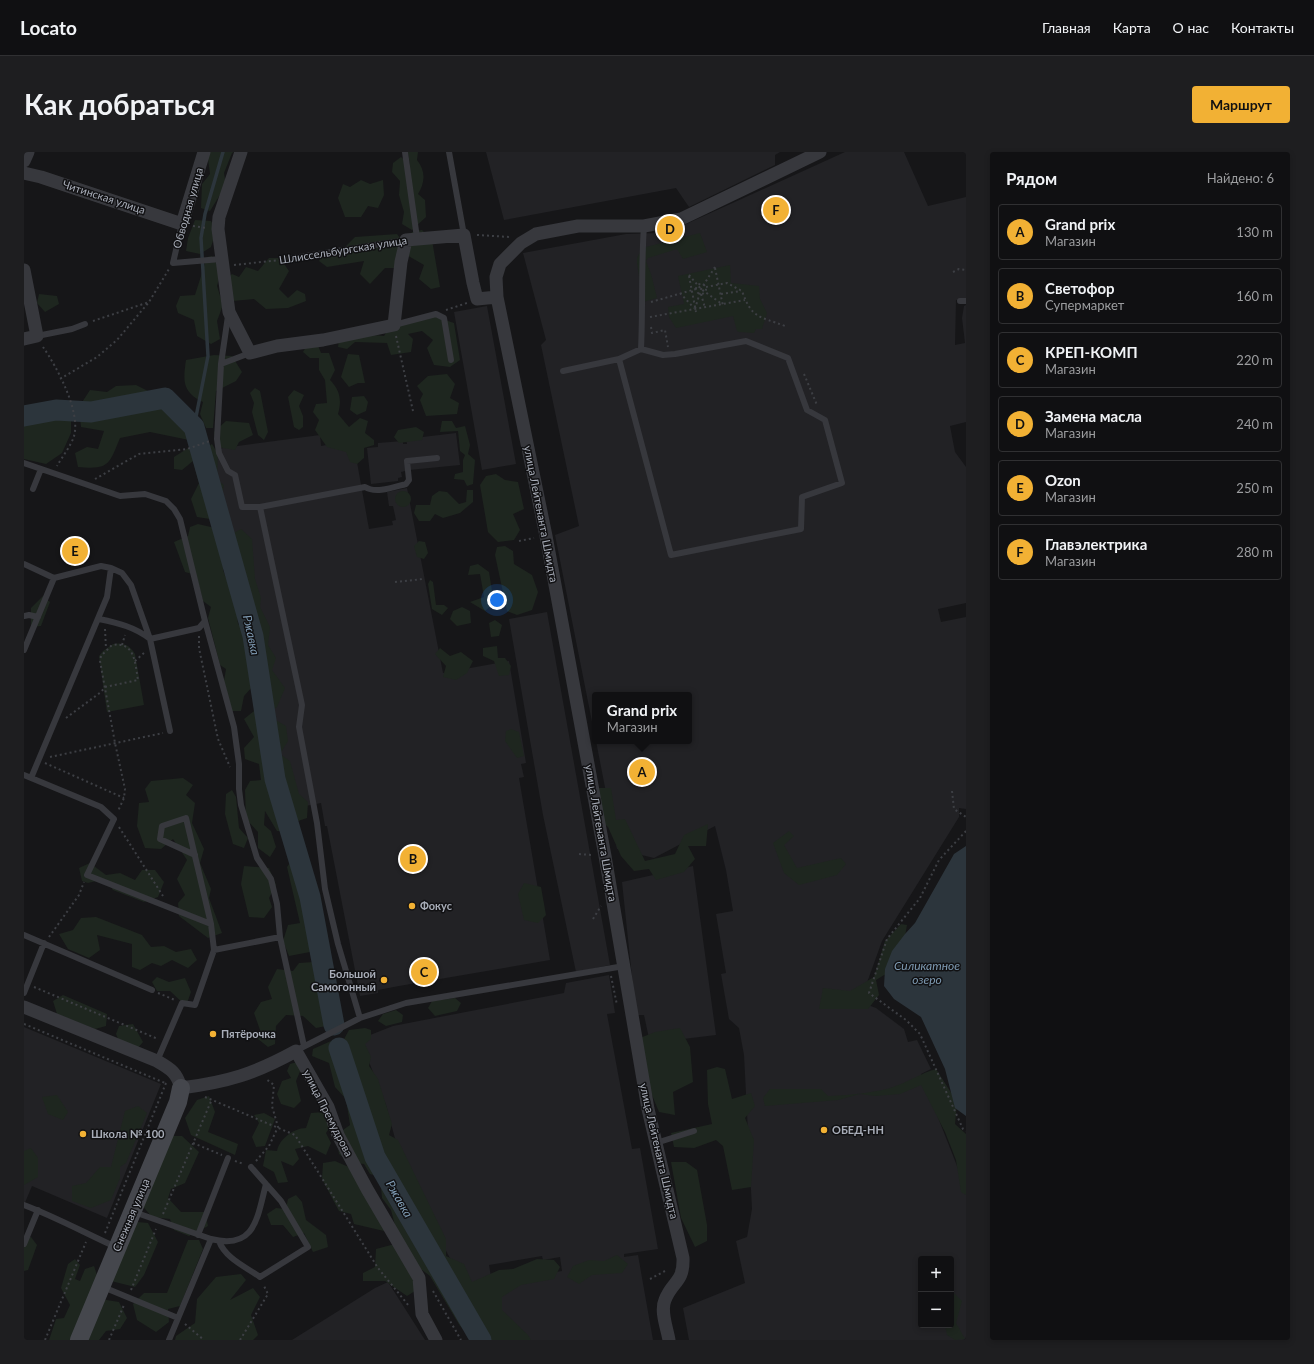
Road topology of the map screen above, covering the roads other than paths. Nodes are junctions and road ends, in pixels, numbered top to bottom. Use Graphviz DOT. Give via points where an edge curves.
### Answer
graph roads {
  1 [pos="28,152"];
  2 [pos="204,152"];
  3 [pos="241,152"];
  4 [pos="405,152"];
  5 [pos="449,152"];
  6 [pos="820,152"];
  7 [pos="24,161"];
  8 [pos="24,173"];
  9 [pos="186,225"];
  10 [pos="644,226"];
  11 [pos="464,235"];
  12 [pos="412,239"];
  13 [pos="287,259"];
  14 [pos="219,262"];
  15 [pos="24,270"];
  16 [pos="497,297"];
  17 [pos="229,312"];
  18 [pos="85,324"];
  19 [pos="394,325"];
  20 [pos="30,338"];
  21 [pos="641,349"];
  22 [pos="250,353"];
  23 [pos="619,359"];
  24 [pos="450,360"];
  25 [pos="221,364"];
  26 [pos="563,371"];
  27 [pos="437,458"];
  28 [pos="24,463"];
  29 [pos="41,468"];
  30 [pos="33,488"];
  31 [pos="260,507"];
  32 [pos="24,564"];
  33 [pos="111,568"];
  34 [pos="54,578"];
  35 [pos="24,616"];
  36 [pos="38,617"];
  37 [pos="102,620"];
  38 [pos="204,621"];
  39 [pos="150,639"];
  40 [pos="24,650"];
  41 [pos="170,731"];
  42 [pos="24,775"];
  43 [pos="31,778"];
  44 [pos="195,855"];
  45 [pos="210,924"];
  46 [pos="24,935"];
  47 [pos="280,937"];
  48 [pos="44,943"];
  49 [pos="214,950"];
  50 [pos="624,966"];
  51 [pos="152,990"];
  52 [pos="24,994"];
  53 [pos="24,1007"];
  54 [pos="360,1018"];
  55 [pos="300,1049"];
  56 [pos="157,1061"];
  57 [pos="173,1086"];
  58 [pos="694,1131"];
  59 [pos="656,1143"];
  60 [pos="228,1158"];
  61 [pos="251,1167"];
  62 [pos="266,1184"];
  63 [pos="24,1205"];
  64 [pos="38,1210"];
  65 [pos="132,1212"];
  66 [pos="198,1235"];
  67 [pos="211,1239"];
  68 [pos="218,1241"];
  69 [pos="24,1244"];
  70 [pos="110,1244"];
  71 [pos="101,1286"];
  72 [pos="178,1318"];
  73 [pos="79,1340"];
  74 [pos="169,1340"];
  75 [pos="436,1340"];
  76 [pos="669,1340"];
  1 -- 7 [label="street"];
  2 -- 9 [label="street, Обводная улица"];
  3 -- 14 [label="street" via="219,217"];
  4 -- 12 [label="lane"];
  5 -- 11 [label="lane"];
  6 -- 10 [label="street" via="681,219"];
  8 -- 9 [label="street, Читинская улица"];
  9 -- 14 [label="lane, Обводная улица" via="173,263"];
  10 -- 16 [label="street" via="578,226 536,234 520,243 500,264 496,277"];
  10 -- 21 [label="lane" via="641,266"];
  11 -- 12 [label="street, Шлиссельбургская улица"];
  11 -- 16 [label="street" via="477,299"];
  12 -- 13 [label="lane, Шлиссельбургская улица"];
  12 -- 19 [label="street" via="401,262"];
  14 -- 17 [label="street"];
  15 -- 20 [label="street"];
  16 -- 50 [label="street, улица Лейтенанта Шмидта" via="546,536"];
  17 -- 22 [label="street"];
  17 -- 25 [label="lane"];
  18 -- 20 [label="lane"];
  19 -- 22 [label="street"];
  19 -- 24 [label="lane" via="436,314 444,318"];
  21 -- 23 [label="lane"];
  21 -- 23 [label="lane" via="663,355 746,341 788,358 807,410 825,420 842,483 802,497 800,529 671,555"];
  22 -- 25 [label="lane"];
  23 -- 26 [label="lane"];
  25 -- 31 [label="lane" via="217,439 219,453 228,471 235,475 242,507"];
  27 -- 31 [label="lane" via="407,461 409,480 406,484 370,490 365,487"];
  28 -- 29 [label="lane"];
  29 -- 30 [label="lane"];
  29 -- 38 [label="lane" via="120,496 145,494 166,501 180,519"];
  31 -- 54 [label="lane" via="302,705 299,728 317,823 325,889"];
  32 -- 34 [label="lane"];
  33 -- 34 [label="lane" via="101,566"];
  33 -- 37 [label="lane"];
  33 -- 39 [label="lane" via="122,573 131,585"];
  34 -- 36 [label="lane"];
  35 -- 36 [label="lane"];
  36 -- 40 [label="lane"];
  37 -- 39 [label="lane" via="128,626"];
  37 -- 43 [label="lane" via="52,726"];
  38 -- 39 [label="lane" via="198,628"];
  38 -- 47 [label="lane" via="234,727 241,805 257,858 271,879 277,904"];
  39 -- 41 [label="lane"];
  42 -- 43 [label="lane"];
  43 -- 45 [label="lane" via="101,807 114,819 87,875"];
  44 -- 44 [label="lane" via="160,840 162,826 186,818"];
  44 -- 45 [label="lane"];
  45 -- 49 [label="lane"];
  46 -- 48 [label="lane"];
  47 -- 49 [label="lane"];
  47 -- 55 [label="lane"];
  48 -- 51 [label="lane"];
  48 -- 52 [label="lane"];
  49 -- 56 [label="lane" via="195,1005 182,1003"];
  50 -- 54 [label="lane" via="406,1003"];
  50 -- 59 [label="street, улица Лейтенанта Шмидта"];
  53 -- 56 [label="street"];
  54 -- 55 [label="lane"];
  55 -- 57 [label="street" via="257,1071 232,1080"];
  55 -- 75 [label="street, улица Премудрова" via="338,1135 419,1278 422,1314"];
  56 -- 57 [label="street" via="172,1069 178,1077"];
  57 -- 65 [label="street, Снежная улица" via="178,1102"];
  58 -- 59 [label="lane"];
  59 -- 76 [label="street, улица Лейтенанта Шмидта" via="684,1270 665,1299 663,1308"];
  60 -- 66 [label="lane"];
  61 -- 62 [label="lane"];
  62 -- 68 [label="lane" via="250,1234 238,1241"];
  62 -- 68 [label="lane" via="281,1201 308,1247 260,1277 229,1256"];
  63 -- 64 [label="lane"];
  64 -- 69 [label="lane"];
  64 -- 70 [label="lane"];
  65 -- 66 [label="lane"];
  65 -- 70 [label="street, Снежная улица"];
  66 -- 67 [label="lane"];
  67 -- 68 [label="lane"];
  67 -- 72 [label="lane"];
  70 -- 71 [label="street, Снежная улица"];
  71 -- 72 [label="lane"];
  71 -- 73 [label="street, Снежная улица"];
  72 -- 74 [label="lane"];
}
